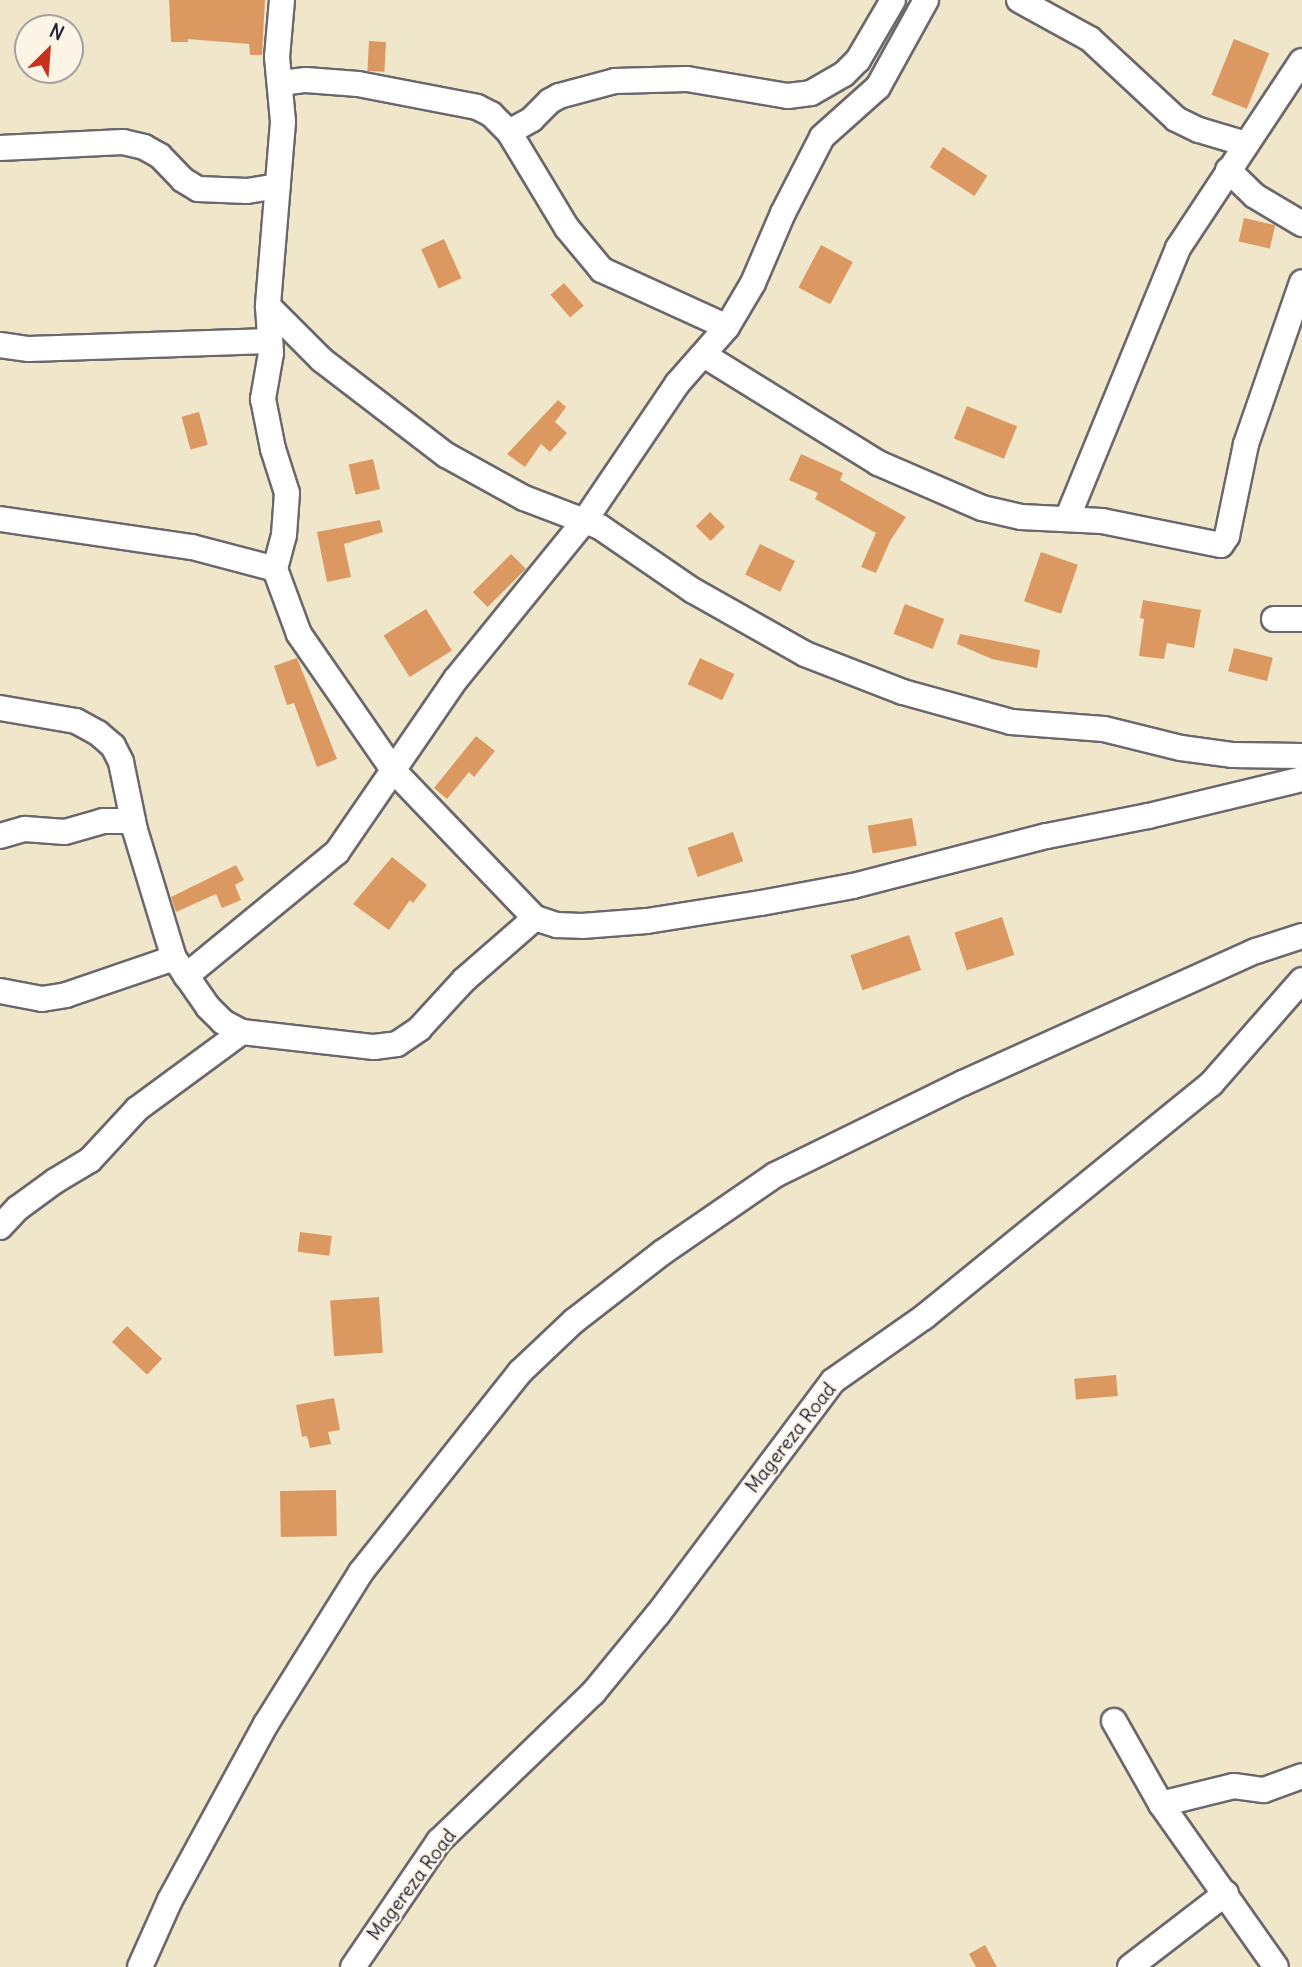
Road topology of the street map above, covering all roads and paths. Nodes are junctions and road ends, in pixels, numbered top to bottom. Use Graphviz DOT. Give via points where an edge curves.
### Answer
graph roads {
  1 [pos="282,0"];
  2 [pos="893,0"];
  3 [pos="926,0"];
  4 [pos="1018,0"];
  5 [pos="1302,61"];
  6 [pos="281,83"];
  7 [pos="509,132"];
  8 [pos="1246,144"];
  9 [pos="0,148"];
  10 [pos="1228,170"];
  11 [pos="278,186"];
  12 [pos="1302,224"];
  13 [pos="1302,282"];
  14 [pos="268,306"];
  15 [pos="727,327"];
  16 [pos="270,341"];
  17 [pos="0,345"];
  18 [pos="704,355"];
  19 [pos="0,519"];
  20 [pos="1067,519"];
  21 [pos="585,520"];
  22 [pos="275,569"];
  23 [pos="1302,618"];
  24 [pos="1274,619"];
  25 [pos="0,708"];
  26 [pos="1302,756"];
  27 [pos="393,769"];
  28 [pos="1302,779"];
  29 [pos="133,821"];
  30 [pos="0,836"];
  31 [pos="535,918"];
  32 [pos="1302,936"];
  33 [pos="180,967"];
  34 [pos="1302,980"];
  35 [pos="5,996"];
  36 [pos="242,1032"];
  37 [pos="0,1227"];
  38 [pos="1114,1721"];
  39 [pos="1302,1776"];
  40 [pos="1161,1804"];
  41 [pos="1226,1894"];
  42 [pos="140,1967"];
  43 [pos="353,1967"];
  44 [pos="1130,1967"];
  45 [pos="1276,1967"];
  1 -- 6 [label="street" via="277,57"];
  2 -- 7 [label="street" via="858,60 836,80 811,93 789,96 687,79 615,81 559,96 532,120"];
  3 -- 15 [label="street" via="878,87 822,137 753,283"];
  4 -- 8 [label="street" via="1090,39 1176,119"];
  5 -- 8 [label="street"];
  6 -- 7 [label="street" via="343,82 477,107"];
  6 -- 11 [label="street"];
  7 -- 15 [label="street" via="567,228 602,270"];
  8 -- 10 [label="street"];
  9 -- 11 [label="street" via="123,142 160,156 183,180 198,188 247,191"];
  10 -- 12 [label="street" via="1255,196"];
  10 -- 20 [label="street" via="1164,275"];
  11 -- 14 [label="street"];
  13 -- 20 [label="street" via="1246,444 1224,544 1115,523"];
  14 -- 16 [label="street"];
  14 -- 21 [label="street" via="322,360 446,455 524,498"];
  15 -- 18 [label="street"];
  16 -- 17 [label="street" via="29,349"];
  16 -- 22 [label="street" via="263,399 287,493 284,535"];
  18 -- 20 [label="street" via="911,480 1001,514"];
  18 -- 21 [label="street" via="677,384"];
  19 -- 22 [label="street" via="192,547"];
  21 -- 26 [label="street" via="692,590 805,654 903,692 1011,722 1104,729 1232,755"];
  21 -- 27 [label="street" via="463,668"];
  22 -- 27 [label="street" via="299,634"];
  23 -- 24 [label="street"];
  25 -- 29 [label="street" via="76,721 98,733 113,746 121,762"];
  27 -- 31 [label="street"];
  27 -- 33 [label="street" via="337,852"];
  28 -- 31 [label="street" via="1047,836 853,886 761,903 582,926"];
  29 -- 30 [label="street" via="103,821 65,832 25,829"];
  29 -- 33 [label="street"];
  31 -- 36 [label="street" via="464,980 419,1029 397,1044 374,1047"];
  32 -- 42 [label="street" via="1256,951 963,1083 775,1175 663,1252 574,1321 520,1372 361,1572 266,1724 170,1900"];
  33 -- 35 [label="street" via="42,999"];
  33 -- 36 [label="street" via="215,1014"];
  34 -- 43 [label="street, Magereza Road" via="1211,1084 924,1317 833,1381 593,1693 439,1841"];
  36 -- 37 [label="street" via="137,1109 90,1160 18,1208"];
  38 -- 40 [label="street"];
  39 -- 40 [label="street" via="1264,1790 1234,1786"];
  40 -- 41 [label="street"];
  41 -- 44 [label="street"];
  41 -- 45 [label="street"];
}
